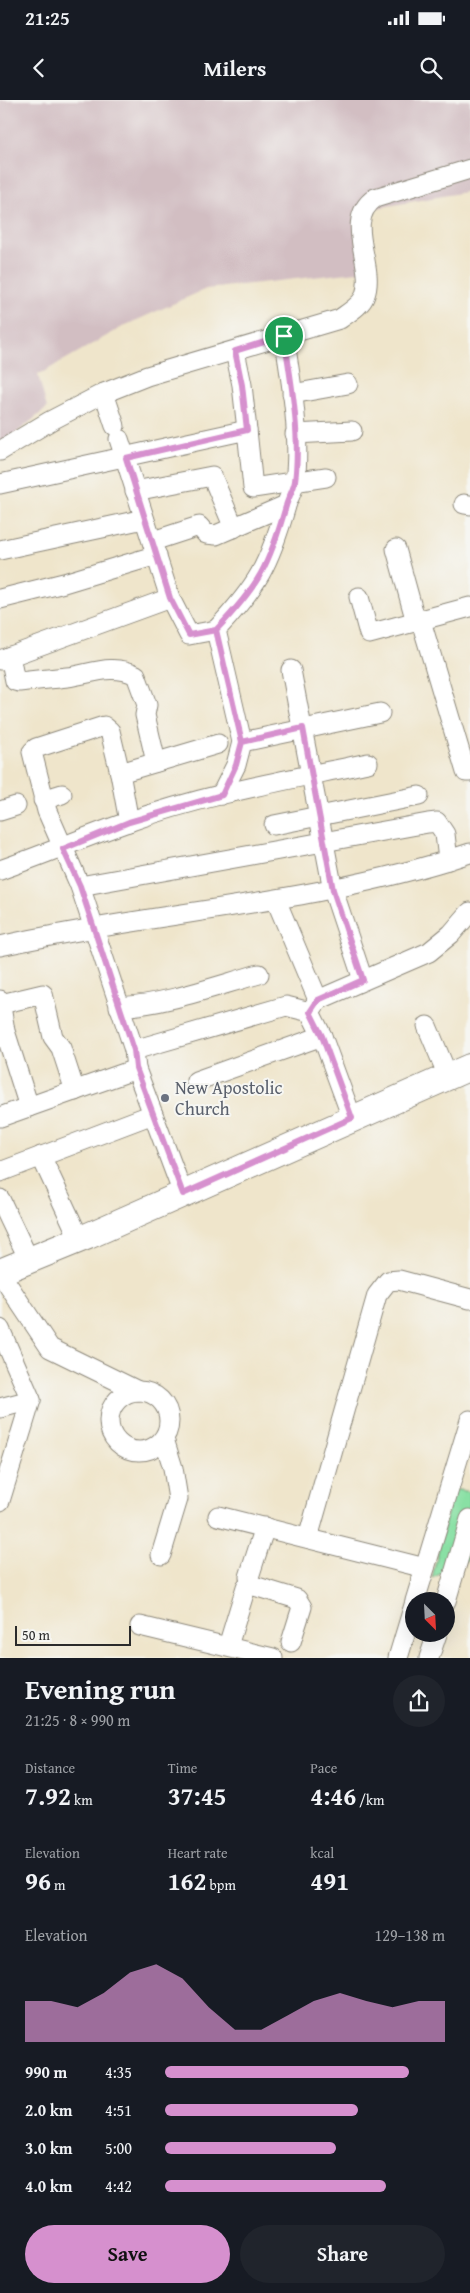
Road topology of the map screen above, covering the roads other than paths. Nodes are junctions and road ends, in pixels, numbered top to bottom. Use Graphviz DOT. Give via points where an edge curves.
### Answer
graph roads {
  1 [pos="470,169"];
  2 [pos="284,336"];
  3 [pos="235,351"];
  4 [pos="348,384"];
  5 [pos="104,393"];
  6 [pos="292,394"];
  7 [pos="247,430"];
  8 [pos="352,431"];
  9 [pos="295,434"];
  10 [pos="0,451"];
  11 [pos="126,458"];
  12 [pos="326,477"];
  13 [pos="295,482"];
  14 [pos="0,484"];
  15 [pos="135,491"];
  16 [pos="286,505"];
  17 [pos="144,519"];
  18 [pos="234,528"];
  19 [pos="155,548"];
  20 [pos="396,549"];
  21 [pos="0,550"];
  22 [pos="358,597"];
  23 [pos="170,598"];
  24 [pos="0,599"];
  25 [pos="470,607"];
  26 [pos="419,622"];
  27 [pos="216,630"];
  28 [pos="5,658"];
  29 [pos="291,670"];
  30 [pos="380,713"];
  31 [pos="303,728"];
  32 [pos="242,742"];
  33 [pos="218,744"];
  34 [pos="156,762"];
  35 [pos="368,763"];
  36 [pos="470,772"];
  37 [pos="120,774"];
  38 [pos="311,775"];
  39 [pos="62,794"];
  40 [pos="222,795"];
  41 [pos="419,796"];
  42 [pos="44,800"];
  43 [pos="318,817"];
  44 [pos="129,822"];
  45 [pos="274,825"];
  46 [pos="323,841"];
  47 [pos="63,849"];
  48 [pos="470,853"];
  49 [pos="448,860"];
  50 [pos="0,870"];
  51 [pos="80,886"];
  52 [pos="333,890"];
  53 [pos="276,900"];
  54 [pos="470,912"];
  55 [pos="93,929"];
  56 [pos="0,946"];
  57 [pos="259,974"];
  58 [pos="363,980"];
  59 [pos="0,1002"];
  60 [pos="314,1006"];
  61 [pos="119,1007"];
  62 [pos="427,1026"];
  63 [pos="322,1036"];
  64 [pos="134,1050"];
  65 [pos="136,1068"];
  66 [pos="459,1072"];
  67 [pos="196,1081"];
  68 [pos="75,1091"];
  69 [pos="29,1107"];
  70 [pos="153,1114"];
  71 [pos="0,1118"];
  72 [pos="352,1118"];
  73 [pos="41,1156"];
  74 [pos="0,1172"];
  75 [pos="183,1194"];
  76 [pos="0,1199"];
  77 [pos="80,1240"];
  78 [pos="29,1260"];
  79 [pos="0,1273"];
  80 [pos="470,1299"];
  81 [pos="0,1329"];
  82 [pos="7,1367"];
  83 [pos="138,1391"];
  84 [pos="31,1400"];
  85 [pos="0,1408"];
  86 [pos="470,1420"];
  87 [pos="164,1439"];
  88 [pos="463,1469"];
  89 [pos="0,1501"];
  90 [pos="218,1516"];
  91 [pos="470,1519"];
  92 [pos="265,1527"];
  93 [pos="308,1538"];
  94 [pos="162,1555"];
  95 [pos="425,1568"];
  96 [pos="249,1577"];
  97 [pos="417,1592"];
  98 [pos="449,1592"];
  99 [pos="140,1626"];
  100 [pos="405,1634"];
  101 [pos="292,1642"];
  102 [pos="434,1642"];
  103 [pos="228,1646"];
  104 [pos="268,1657"];
  105 [pos="398,1658"];
  106 [pos="430,1658"];
  1 -- 2 [label="street" via="368,203 360,222 368,282 365,297 340,319"];
  2 -- 3 [label="street"];
  2 -- 6 [label="street"];
  3 -- 5 [label="street" via="147,376"];
  3 -- 7 [label="street"];
  4 -- 6 [label="street"];
  5 -- 10 [label="street"];
  5 -- 11 [label="street"];
  6 -- 9 [label="street"];
  7 -- 11 [label="street"];
  7 -- 13 [label="street" via="254,488"];
  8 -- 9 [label="street"];
  9 -- 13 [label="street"];
  11 -- 14 [label="street"];
  11 -- 15 [label="street"];
  12 -- 13 [label="street"];
  13 -- 16 [label="street"];
  15 -- 17 [label="street"];
  15 -- 18 [label="street" via="212,476"];
  16 -- 18 [label="street"];
  16 -- 27 [label="street" via="280,531 257,583"];
  17 -- 19 [label="street"];
  17 -- 21 [label="street"];
  18 -- 19 [label="street" via="212,536 199,526"];
  19 -- 23 [label="street"];
  19 -- 24 [label="street" via="64,583"];
  20 -- 26 [label="street"];
  22 -- 26 [label="street" via="369,634"];
  23 -- 27 [label="street" via="189,635"];
  23 -- 28 [label="street"];
  25 -- 26 [label="street"];
  26 -- 36 [label="street" via="466,772"];
  27 -- 32 [label="street"];
  28 -- 34 [label="street" via="15,681 19,682 68,677 110,668 136,675 147,705 145,714"];
  29 -- 31 [label="street"];
  30 -- 31 [label="street"];
  31 -- 32 [label="street"];
  31 -- 38 [label="street"];
  32 -- 40 [label="street" via="236,765"];
  33 -- 34 [label="street"];
  34 -- 37 [label="street"];
  35 -- 38 [label="street"];
  37 -- 42 [label="street" via="110,731 104,726 36,748 32,752"];
  37 -- 44 [label="street"];
  38 -- 40 [label="street"];
  38 -- 43 [label="street"];
  39 -- 42 [label="street"];
  40 -- 44 [label="street"];
  41 -- 43 [label="street"];
  42 -- 47 [label="street"];
  43 -- 45 [label="street"];
  43 -- 46 [label="street"];
  44 -- 47 [label="street"];
  46 -- 49 [label="street" via="437,822 445,834"];
  46 -- 51 [label="street"];
  46 -- 52 [label="street"];
  47 -- 50 [label="street"];
  47 -- 51 [label="street"];
  48 -- 49 [label="street"];
  49 -- 52 [label="street"];
  51 -- 55 [label="street"];
  52 -- 53 [label="street"];
  52 -- 58 [label="street"];
  53 -- 55 [label="street"];
  53 -- 60 [label="street"];
  54 -- 58 [label="street" via="429,952"];
  55 -- 56 [label="street"];
  55 -- 61 [label="street"];
  57 -- 61 [label="street" via="180,997"];
  58 -- 60 [label="street"];
  59 -- 68 [label="street" via="43,994 53,1037 61,1048"];
  59 -- 69 [label="street" via="5,1031"];
  60 -- 63 [label="street"];
  60 -- 64 [label="street" via="286,1006"];
  61 -- 64 [label="street"];
  62 -- 66 [label="street"];
  63 -- 67 [label="street"];
  63 -- 72 [label="street"];
  64 -- 65 [label="street"];
  65 -- 68 [label="street"];
  65 -- 70 [label="street"];
  66 -- 72 [label="street"];
  68 -- 69 [label="street"];
  69 -- 71 [label="street"];
  70 -- 73 [label="street"];
  70 -- 75 [label="street"];
  72 -- 75 [label="street"];
  73 -- 74 [label="street"];
  73 -- 77 [label="street"];
  75 -- 77 [label="street"];
  76 -- 78 [label="street"];
  77 -- 78 [label="street"];
  78 -- 79 [label="street"];
  79 -- 83 [label="street" via="50,1348"];
  80 -- 93 [label="street" via="399,1280 388,1282 377,1295"];
  81 -- 82 [label="street"];
  82 -- 84 [label="street"];
  83 -- 87 [label="street" via="147,1392 163,1403 170,1420"];
  83 -- 87 [label="street" via="120,1398 114,1406 109,1425 112,1435 127,1449 137,1451 147,1450"];
  84 -- 85 [label="street"];
  84 -- 89 [label="street"];
  86 -- 88 [label="street"];
  87 -- 94 [label="street" via="178,1499"];
  88 -- 95 [label="street"];
  90 -- 92 [label="street"];
  91 -- 98 [label="street"];
  92 -- 93 [label="street"];
  92 -- 96 [label="street"];
  93 -- 95 [label="street"];
  95 -- 97 [label="street"];
  99 -- 103 [label="street"];
  100 -- 105 [label="street"];
  101 -- 103 [label="street" via="302,1607 300,1602 251,1585 246,1587"];
  102 -- 106 [label="street"];
  103 -- 104 [label="street"];
}
